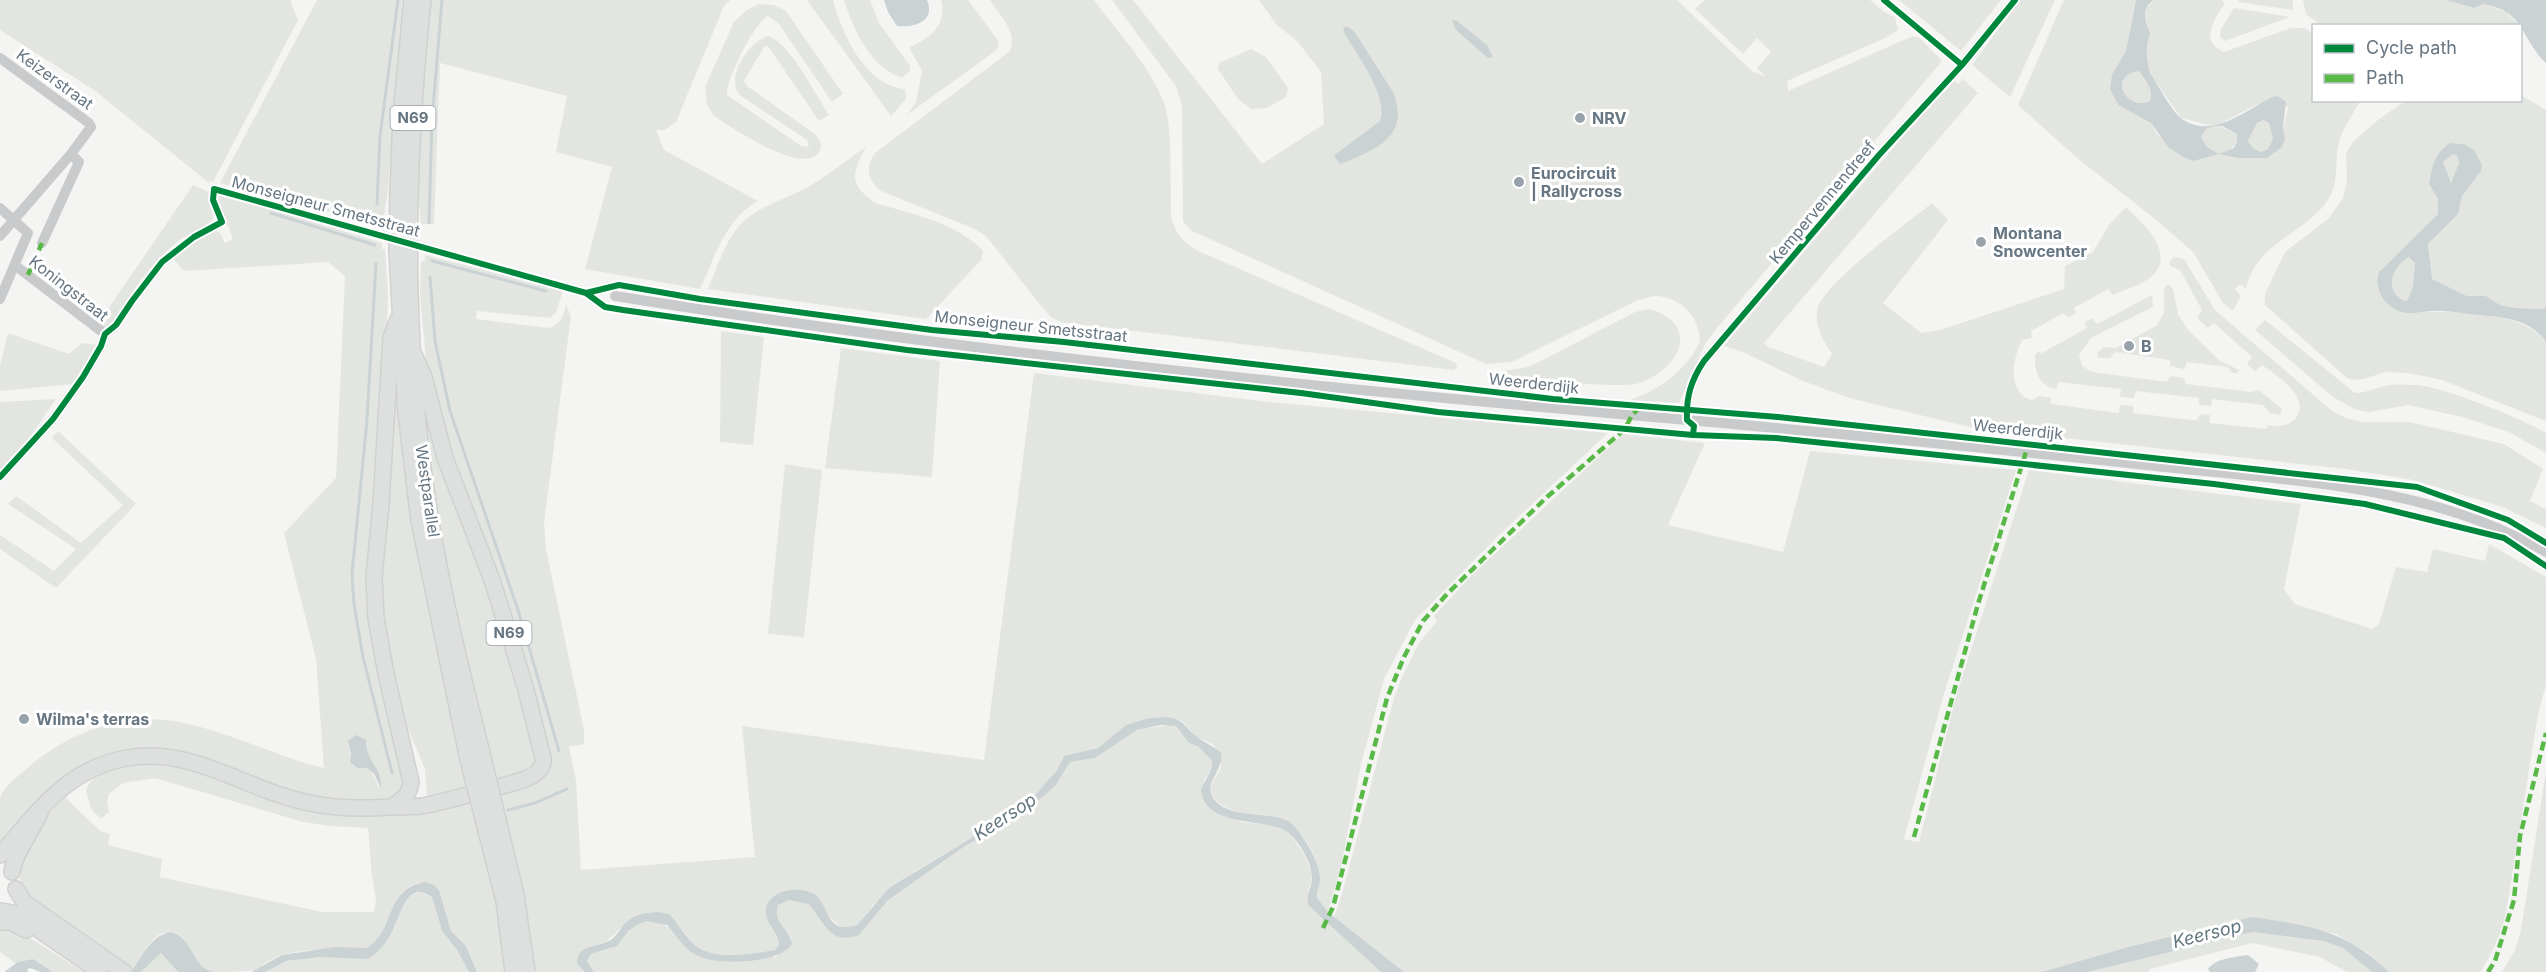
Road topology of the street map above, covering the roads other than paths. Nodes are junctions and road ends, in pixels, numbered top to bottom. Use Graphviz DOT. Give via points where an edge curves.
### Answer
graph roads {
  1 [pos="412,0"];
  2 [pos="423,0"];
  3 [pos="2015,0"];
  4 [pos="0,57"];
  5 [pos="71,154"];
  6 [pos="214,189"];
  7 [pos="0,208"];
  8 [pos="14,220"];
  9 [pos="0,236"];
  10 [pos="404,241"];
  11 [pos="42,243"];
  12 [pos="16,266"];
  13 [pos="615,296"];
  14 [pos="0,299"];
  15 [pos="400,311"];
  16 [pos="105,334"];
  17 [pos="413,352"];
  18 [pos="1456,401"];
  19 [pos="1687,420"];
  20 [pos="0,477"];
  21 [pos="2546,552"];
  22 [pos="476,758"];
  23 [pos="391,807"];
  24 [pos="41,810"];
  25 [pos="0,855"];
  26 [pos="0,862"];
  27 [pos="12,872"];
  28 [pos="16,889"];
  29 [pos="1,915"];
  30 [pos="68,945"];
  31 [pos="104,967"];
  32 [pos="124,972"];
  33 [pos="513,972"];
  34 [pos="527,972"];
  1 -- 10 [label="main road, Westparallel / N69" via="401,115"];
  2 -- 10 [label="main road, Westparallel / N69"];
  3 -- 19 [label="street, Kempervennendreef" via="1704,361 1688,392"];
  4 -- 5 [label="street, Keizerstraat" via="92,126"];
  5 -- 8 [label="street"];
  5 -- 11 [label="street" via="79,162"];
  6 -- 16 [label="street, Monseigneur Smetsstraat" via="213,200 222,222 176,249 162,262 116,325"];
  7 -- 8 [label="street, Koningstraat"];
  8 -- 9 [label="street"];
  8 -- 12 [label="street, Koningstraat" via="28,233"];
  10 -- 15 [label="main road, Westparallel / N69"];
  10 -- 17 [label="main road, Westparallel / N69"];
  12 -- 14 [label="street, Koningstraat"];
  12 -- 16 [label="street, Koningstraat"];
  13 -- 18 [label="street, Monseigneur Smetsstraat" via="977,346"];
  15 -- 22 [label="main road, Westparallel / N69" via="406,413 419,521"];
  15 -- 23 [label="main road, N69" via="391,338 374,577 376,618 386,674 411,782 410,793"];
  16 -- 20 [label="street, Monseigneur Smetsstraat" via="83,378"];
  17 -- 22 [label="main road, Westparallel / N69" via="430,520"];
  17 -- 23 [label="main road, N69" via="424,377 445,458 492,580 526,690 543,764 532,776 518,782 426,806"];
  18 -- 19 [label="street, Weerderdijk"];
  19 -- 21 [label="street, Weerderdijk" via="1983,447 2356,489 2421,501 2471,516"];
  22 -- 33 [label="main road, Westparallel / N69, bridge" via="504,901"];
  22 -- 34 [label="main road, Westparallel / N69, bridge" via="516,895"];
  23 -- 24 [label="main road, N69" via="359,810 309,803 210,767 152,756 115,761 88,771 62,788"];
  24 -- 25 [label="main road, N69"];
  24 -- 27 [label="main road, N69"];
  26 -- 27 [label="main road"];
  27 -- 28 [label="main road"];
  28 -- 29 [label="main road" via="12,902"];
  28 -- 30 [label="main road"];
  29 -- 30 [label="main road" via="16,914"];
  30 -- 31 [label="main road"];
  31 -- 32 [label="main road"];
}
